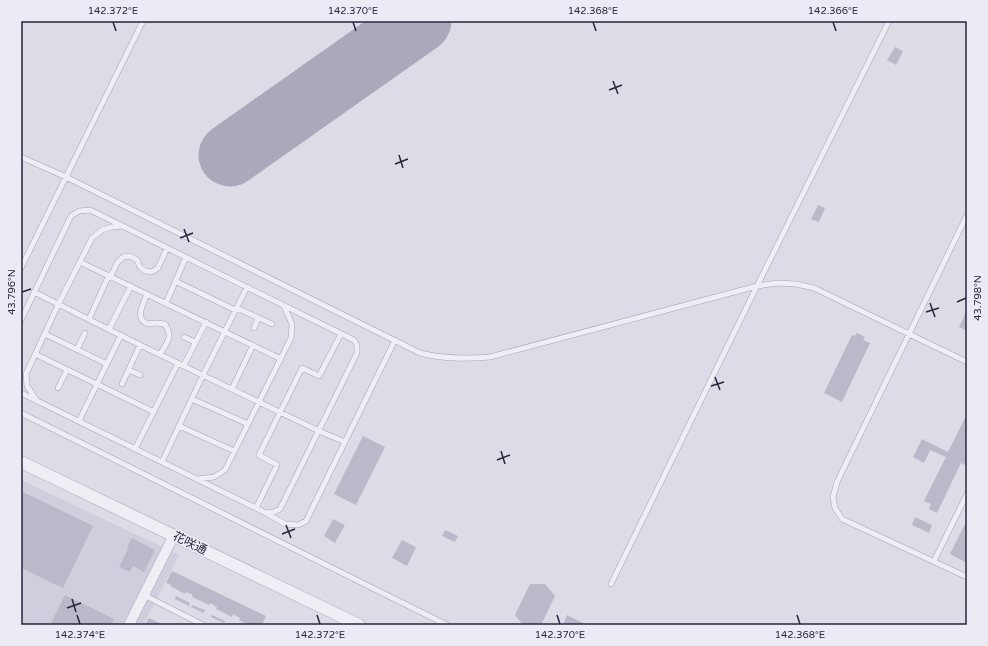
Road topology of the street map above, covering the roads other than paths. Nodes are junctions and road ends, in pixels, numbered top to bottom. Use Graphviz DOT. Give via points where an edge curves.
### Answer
graph roads {
  1 [pos="143,21"];
  2 [pos="888,21"];
  3 [pos="21,157"];
  4 [pos="66,177"];
  5 [pos="967,215"];
  6 [pos="123,226"];
  7 [pos="167,248"];
  8 [pos="186,257"];
  9 [pos="80,262"];
  10 [pos="21,268"];
  11 [pos="110,276"];
  12 [pos="175,281"];
  13 [pos="131,286"];
  14 [pos="757,286"];
  15 [pos="247,287"];
  16 [pos="34,292"];
  17 [pos="147,294"];
  18 [pos="166,303"];
  19 [pos="114,304"];
  20 [pos="58,305"];
  21 [pos="284,306"];
  22 [pos="120,307"];
  23 [pos="236,309"];
  24 [pos="258,318"];
  25 [pos="89,319"];
  26 [pos="21,320"];
  27 [pos="206,322"];
  28 [pos="272,324"];
  29 [pos="254,328"];
  30 [pos="110,329"];
  31 [pos="225,331"];
  32 [pos="85,333"];
  33 [pos="45,334"];
  34 [pos="342,334"];
  35 [pos="909,334"];
  36 [pos="121,335"];
  37 [pos="184,337"];
  38 [pos="395,340"];
  39 [pos="195,342"];
  40 [pos="140,345"];
  41 [pos="253,345"];
  42 [pos="77,349"];
  43 [pos="35,354"];
  44 [pos="160,354"];
  45 [pos="281,358"];
  46 [pos="967,362"];
  47 [pos="107,364"];
  48 [pos="181,364"];
  49 [pos="67,370"];
  50 [pos="129,370"];
  51 [pos="140,375"];
  52 [pos="204,375"];
  53 [pos="97,384"];
  54 [pos="122,384"];
  55 [pos="58,388"];
  56 [pos="232,388"];
  57 [pos="21,393"];
  58 [pos="192,399"];
  59 [pos="37,401"];
  60 [pos="259,402"];
  61 [pos="154,412"];
  62 [pos="280,412"];
  63 [pos="21,413"];
  64 [pos="79,421"];
  65 [pos="248,424"];
  66 [pos="179,426"];
  67 [pos="319,431"];
  68 [pos="345,442"];
  69 [pos="135,449"];
  70 [pos="234,451"];
  71 [pos="21,462"];
  72 [pos="162,462"];
  73 [pos="197,480"];
  74 [pos="967,494"];
  75 [pos="256,508"];
  76 [pos="266,513"];
  77 [pos="174,535"];
  78 [pos="934,561"];
  79 [pos="967,577"];
  80 [pos="611,584"];
  81 [pos="144,595"];
  82 [pos="129,625"];
  83 [pos="203,625"];
  84 [pos="359,625"];
  85 [pos="447,625"];
  1 -- 4 [label="lane"];
  2 -- 14 [label="lane"];
  3 -- 4 [label="lane"];
  4 -- 10 [label="lane"];
  4 -- 38 [label="lane"];
  5 -- 35 [label="lane"];
  6 -- 7 [label="lane"];
  6 -- 9 [label="lane" via="102,230 92,238"];
  6 -- 16 [label="lane" via="90,210 79,211 71,216"];
  7 -- 8 [label="lane"];
  7 -- 11 [label="lane" via="158,268 152,272 145,271 130,256 123,257"];
  8 -- 12 [label="lane"];
  8 -- 15 [label="lane"];
  9 -- 11 [label="lane"];
  9 -- 20 [label="lane"];
  11 -- 13 [label="lane"];
  11 -- 25 [label="lane"];
  12 -- 18 [label="lane"];
  12 -- 23 [label="lane"];
  13 -- 17 [label="lane"];
  13 -- 22 [label="lane"];
  14 -- 35 [label="lane" via="777,283 814,288"];
  14 -- 38 [label="lane" via="490,357 434,357"];
  14 -- 80 [label="lane"];
  15 -- 21 [label="lane"];
  15 -- 23 [label="lane"];
  16 -- 20 [label="lane"];
  16 -- 26 [label="lane"];
  17 -- 18 [label="lane"];
  17 -- 44 [label="lane" via="140,310 140,317 149,324 165,324 169,332 169,340"];
  18 -- 27 [label="lane"];
  19 -- 22 [label="lane"];
  20 -- 25 [label="lane"];
  20 -- 33 [label="lane"];
  21 -- 34 [label="lane"];
  21 -- 45 [label="lane" via="292,324 292,331"];
  22 -- 30 [label="lane"];
  23 -- 24 [label="lane"];
  23 -- 31 [label="lane"];
  24 -- 28 [label="lane"];
  24 -- 29 [label="lane"];
  25 -- 30 [label="lane"];
  27 -- 31 [label="lane"];
  27 -- 39 [label="lane"];
  30 -- 36 [label="lane"];
  31 -- 41 [label="lane"];
  31 -- 52 [label="lane"];
  32 -- 42 [label="lane"];
  33 -- 42 [label="lane"];
  33 -- 43 [label="lane"];
  34 -- 62 [label="lane" via="319,376 302,368"];
  34 -- 67 [label="lane" via="354,340 357,353"];
  35 -- 46 [label="lane"];
  35 -- 78 [label="lane" via="837,482 835,508 842,519"];
  36 -- 40 [label="lane"];
  36 -- 47 [label="lane"];
  37 -- 39 [label="lane"];
  38 -- 68 [label="lane"];
  39 -- 48 [label="lane"];
  40 -- 44 [label="lane"];
  40 -- 50 [label="lane"];
  41 -- 45 [label="lane"];
  41 -- 56 [label="lane"];
  42 -- 47 [label="lane"];
  43 -- 49 [label="lane"];
  43 -- 59 [label="lane" via="26,374 27,386"];
  44 -- 48 [label="lane"];
  45 -- 60 [label="lane"];
  47 -- 53 [label="lane"];
  48 -- 52 [label="lane"];
  48 -- 61 [label="lane"];
  49 -- 53 [label="lane"];
  49 -- 55 [label="lane"];
  50 -- 51 [label="lane"];
  50 -- 54 [label="lane"];
  52 -- 56 [label="lane"];
  52 -- 58 [label="lane"];
  53 -- 61 [label="lane"];
  53 -- 64 [label="lane"];
  56 -- 60 [label="lane"];
  57 -- 59 [label="lane"];
  58 -- 65 [label="lane"];
  58 -- 66 [label="lane"];
  59 -- 64 [label="lane"];
  60 -- 62 [label="lane"];
  60 -- 65 [label="lane"];
  61 -- 69 [label="lane"];
  62 -- 67 [label="lane"];
  62 -- 75 [label="lane" via="259,455 277,465"];
  63 -- 85 [label="lane"];
  64 -- 69 [label="lane"];
  65 -- 70 [label="lane"];
  66 -- 70 [label="lane"];
  66 -- 72 [label="lane"];
  67 -- 68 [label="lane"];
  67 -- 76 [label="lane" via="280,509"];
  68 -- 76 [label="lane" via="306,521 298,525 285,524"];
  69 -- 72 [label="lane"];
  70 -- 73 [label="lane" via="225,470"];
  71 -- 77 [label="street, 花咲通"];
  72 -- 73 [label="lane"];
  73 -- 75 [label="lane"];
  74 -- 78 [label="lane"];
  75 -- 76 [label="lane"];
  77 -- 81 [label="street"];
  77 -- 84 [label="street, 花咲通"];
  78 -- 79 [label="lane"];
  81 -- 82 [label="street"];
  81 -- 83 [label="lane"];
}
